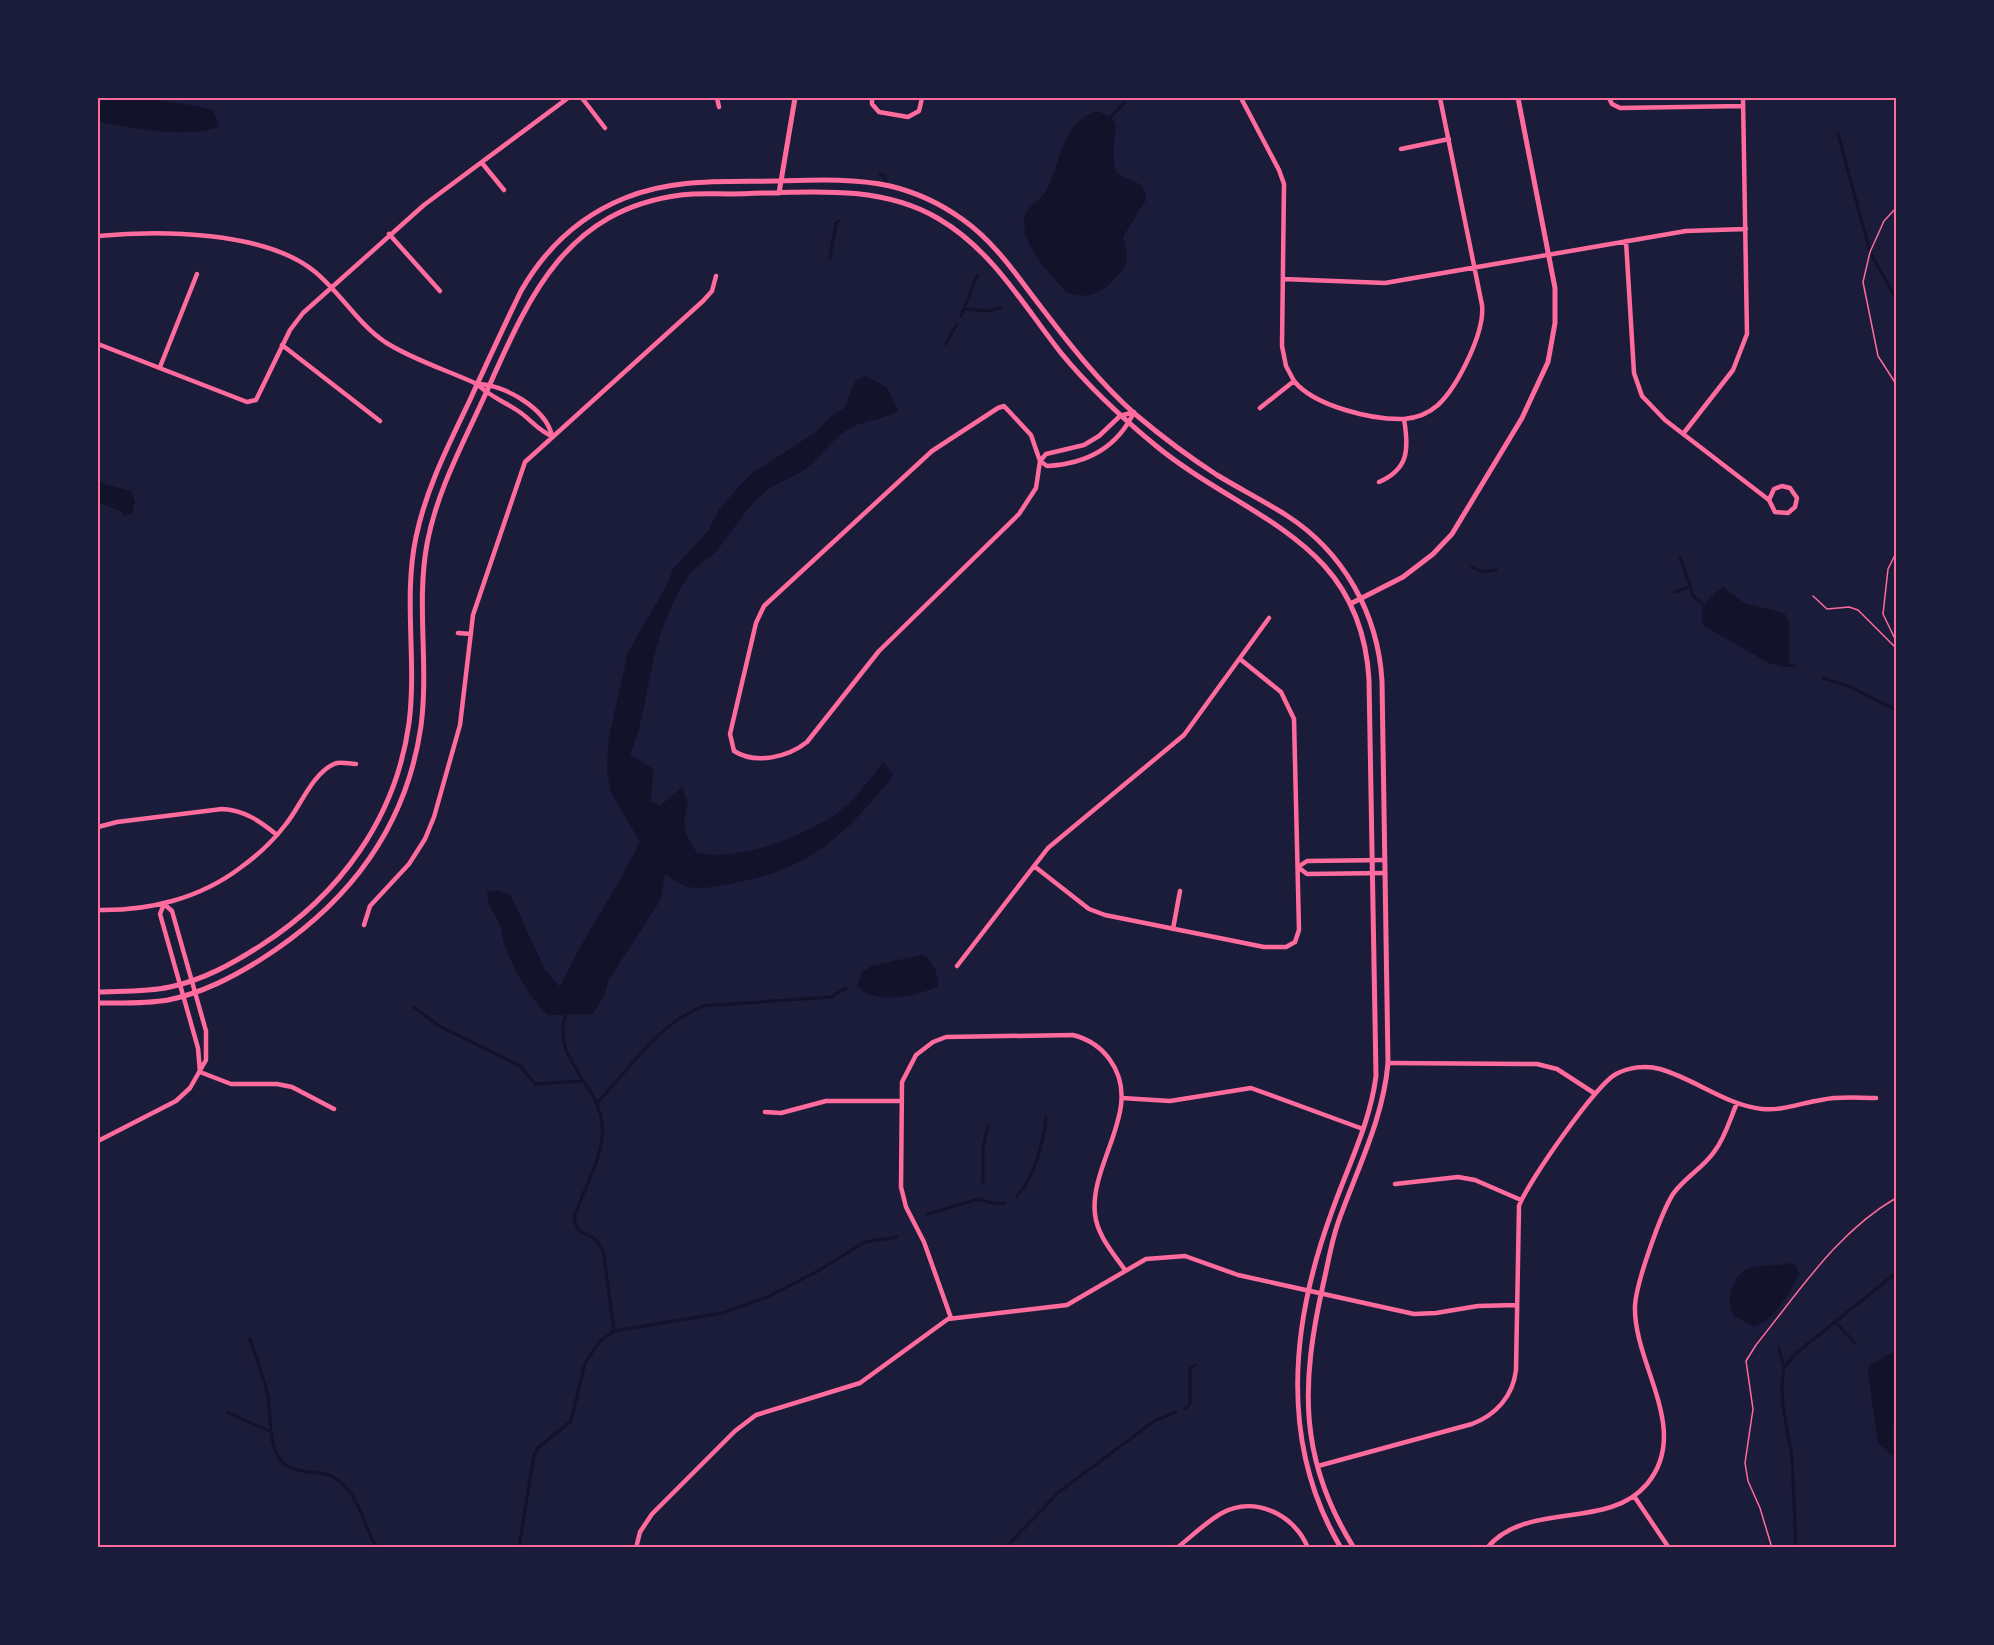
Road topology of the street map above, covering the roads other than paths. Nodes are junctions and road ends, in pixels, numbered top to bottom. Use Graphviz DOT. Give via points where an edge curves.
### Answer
graph roads {
  1 [pos="568,98"];
  2 [pos="582,98"];
  3 [pos="717,98"];
  4 [pos="795,98"];
  5 [pos="872,98"];
  6 [pos="922,98"];
  7 [pos="1241,98"];
  8 [pos="1440,98"];
  9 [pos="1518,98"];
  10 [pos="1609,98"];
  11 [pos="1743,98"];
  12 [pos="1612,104"];
  13 [pos="1743,106"];
  14 [pos="719,107"];
  15 [pos="1607,109"];
  16 [pos="605,128"];
  17 [pos="1449,139"];
  18 [pos="1401,149"];
  19 [pos="482,162"];
  20 [pos="780,181"];
  21 [pos="504,190"];
  22 [pos="779,193"];
  23 [pos="1746,229"];
  24 [pos="389,234"];
  25 [pos="98,236"];
  26 [pos="1626,241"];
  27 [pos="1550,255"];
  28 [pos="1475,268"];
  29 [pos="197,274"];
  30 [pos="716,276"];
  31 [pos="1284,279"];
  32 [pos="330,287"];
  33 [pos="440,291"];
  34 [pos="98,344"];
  35 [pos="282,345"];
  36 [pos="160,367"];
  37 [pos="1294,381"];
  38 [pos="477,384"];
  39 [pos="490,384"];
  40 [pos="486,393"];
  41 [pos="1260,408"];
  42 [pos="1134,412"];
  43 [pos="1120,416"];
  44 [pos="1404,420"];
  45 [pos="380,421"];
  46 [pos="1129,423"];
  47 [pos="1683,434"];
  48 [pos="552,436"];
  49 [pos="1040,461"];
  50 [pos="1379,482"];
  51 [pos="1769,500"];
  52 [pos="1361,599"];
  53 [pos="1350,604"];
  54 [pos="1269,618"];
  55 [pos="458,633"];
  56 [pos="471,634"];
  57 [pos="1240,659"];
  58 [pos="356,764"];
  59 [pos="98,827"];
  60 [pos="277,835"];
  61 [pos="1373,860"];
  62 [pos="1385,860"];
  63 [pos="1034,866"];
  64 [pos="1298,867"];
  65 [pos="1373,873"];
  66 [pos="1385,873"];
  67 [pos="1180,891"];
  68 [pos="164,904"];
  69 [pos="98,910"];
  70 [pos="364,926"];
  71 [pos="1173,929"];
  72 [pos="1295,942"];
  73 [pos="1301,948"];
  74 [pos="957,966"];
  75 [pos="190,982"];
  76 [pos="179,985"];
  77 [pos="98,992"];
  78 [pos="194,993"];
  79 [pos="183,996"];
  80 [pos="98,1003"];
  81 [pos="1388,1063"];
  82 [pos="200,1072"];
  83 [pos="1594,1093"];
  84 [pos="1122,1098"];
  85 [pos="1876,1098"];
  86 [pos="900,1101"];
  87 [pos="1737,1102"];
  88 [pos="334,1109"];
  89 [pos="765,1112"];
  90 [pos="1363,1129"];
  91 [pos="98,1138"];
  92 [pos="1395,1184"];
  93 [pos="1521,1200"];
  94 [pos="1125,1270"];
  95 [pos="1310,1290"];
  96 [pos="1321,1293"];
  97 [pos="1516,1305"];
  98 [pos="951,1318"];
  99 [pos="1318,1466"];
  100 [pos="1634,1496"];
  101 [pos="636,1548"];
  102 [pos="1177,1548"];
  103 [pos="1308,1548"];
  104 [pos="1341,1548"];
  105 [pos="1354,1548"];
  106 [pos="1487,1548"];
  107 [pos="1669,1548"];
  1 -- 19 [label="street"];
  2 -- 16 [label="street"];
  3 -- 14 [label="street"];
  4 -- 20 [label="street"];
  5 -- 6 [label="street" via="879,112 908,117 919,111"];
  7 -- 31 [label="street" via="1282,179"];
  8 -- 17 [label="street"];
  9 -- 27 [label="street"];
  10 -- 12 [label="street"];
  11 -- 13 [label="street"];
  12 -- 13 [label="street" via="1623,108"];
  12 -- 15 [label="street"];
  13 -- 23 [label="street"];
  17 -- 18 [label="street"];
  17 -- 28 [label="street"];
  19 -- 21 [label="street"];
  19 -- 24 [label="street"];
  20 -- 22 [label="street"];
  20 -- 38 [label="street" via="666,186 625,198 587,218 556,244 530,275"];
  20 -- 42 [label="street" via="855,181 888,186 922,197 957,216 1001,254 1079,356"];
  22 -- 39 [label="street" via="671,197 634,207 597,226 562,254 544,277"];
  22 -- 43 [label="street" via="878,196 924,211 952,227 985,255 1075,370"];
  23 -- 26 [label="street" via="1686,231"];
  23 -- 47 [label="street" via="1748,322 1744,348 1730,376"];
  24 -- 32 [label="street"];
  24 -- 33 [label="street"];
  25 -- 32 [label="street" via="154,231 261,244 296,258"];
  26 -- 27 [label="street"];
  26 -- 47 [label="street" via="1637,387 1653,410"];
  27 -- 28 [label="street"];
  27 -- 52 [label="street" via="1556,295 1553,339 1542,378 1522,418 1463,518 1443,544 1403,577"];
  28 -- 31 [label="street" via="1378,284"];
  28 -- 44 [label="street" via="1483,310 1479,334 1438,405"];
  29 -- 36 [label="street"];
  30 -- 48 [label="street" via="712,291 703,301"];
  31 -- 37 [label="street" via="1282,352"];
  32 -- 35 [label="street" via="298,318"];
  32 -- 38 [label="street" via="387,343"];
  34 -- 36 [label="street"];
  35 -- 36 [label="street" via="256,400 247,402"];
  35 -- 45 [label="street"];
  37 -- 41 [label="street"];
  37 -- 44 [label="street" via="1320,401"];
  38 -- 39 [label="street"];
  38 -- 40 [label="street"];
  38 -- 75 [label="street" via="431,483 418,528 410,580 409,721 398,773 382,815 350,866 308,912 233,962"];
  39 -- 40 [label="street"];
  39 -- 48 [label="street" via="535,410 550,425"];
  40 -- 48 [label="street"];
  40 -- 78 [label="street" via="447,478 430,527 423,576 420,728 410,775 392,820 356,878 317,919 234,976"];
  42 -- 43 [label="street"];
  42 -- 46 [label="street"];
  42 -- 52 [label="street" via="1198,462 1301,526 1334,557"];
  43 -- 46 [label="street"];
  43 -- 49 [label="street" via="1095,439 1072,450 1046,454"];
  44 -- 50 [label="street" via="1406,449 1402,465 1395,475"];
  46 -- 49 [label="street" via="1108,446 1082,461 1047,466"];
  46 -- 53 [label="street" via="1196,476 1299,540 1332,574"];
  47 -- 51 [label="street"];
  48 -- 56 [label="street" via="531,455 522,470 473,615"];
  49 -- 49 [label="street" via="1031,435 1008,408 998,408 932,451 770,597 754,630 730,734 734,750 751,756 775,757 807,742 879,651 1019,514 1036,488"];
  51 -- 51 [label="street" via="1775,512 1784,514 1792,510 1797,498 1793,490 1782,486 1771,492"];
  52 -- 53 [label="street"];
  52 -- 62 [label="street" via="1376,641 1381,674"];
  53 -- 61 [label="street" via="1369,671"];
  54 -- 57 [label="street"];
  55 -- 56 [label="street"];
  56 -- 70 [label="street" via="459,729 429,829 409,864 370,906"];
  57 -- 63 [label="street" via="1184,735 1053,843"];
  57 -- 64 [label="street" via="1277,688 1293,714"];
  58 -- 60 [label="street" via="338,763 323,772"];
  59 -- 60 [label="street" via="229,809 252,817"];
  60 -- 68 [label="street" via="232,874"];
  61 -- 62 [label="street"];
  61 -- 64 [label="street" via="1307,861"];
  61 -- 65 [label="street"];
  62 -- 66 [label="street"];
  63 -- 71 [label="street" via="1092,911"];
  63 -- 74 [label="street"];
  64 -- 65 [label="street" via="1307,874"];
  64 -- 72 [label="street" via="1299,930"];
  65 -- 66 [label="street"];
  65 -- 90 [label="street" via="1377,1068"];
  66 -- 81 [label="street"];
  67 -- 71 [label="street"];
  68 -- 69 [label="street"];
  68 -- 75 [label="street" via="172,911"];
  68 -- 76 [label="street" via="160,914"];
  71 -- 72 [label="street" via="1264,947 1286,947"];
  72 -- 73 [label="street"];
  75 -- 76 [label="street"];
  75 -- 78 [label="street"];
  76 -- 77 [label="street"];
  76 -- 79 [label="street"];
  78 -- 79 [label="street"];
  78 -- 82 [label="street" via="207,1036 206,1060"];
  79 -- 80 [label="street" via="149,1002"];
  79 -- 82 [label="street" via="198,1048"];
  81 -- 83 [label="street" via="1540,1064 1560,1070"];
  81 -- 96 [label="street" via="1378,1119 1335,1233"];
  82 -- 88 [label="street" via="231,1084 292,1087"];
  82 -- 91 [label="street" via="176,1101"];
  83 -- 87 [label="street" via="1619,1072 1647,1067"];
  83 -- 93 [label="street"];
  84 -- 86 [label="street" via="1114,1065 1104,1051 1086,1040 1063,1034 980,1035 946,1037 923,1048 904,1076"];
  84 -- 90 [label="street" via="1170,1101 1251,1088"];
  84 -- 94 [label="street" via="1094,1212 1101,1234"];
  85 -- 87 [label="street" via="1830,1098 1773,1110"];
  86 -- 89 [label="street" via="826,1101 781,1113"];
  86 -- 98 [label="street" via="902,1196 924,1242"];
  87 -- 100 [label="street" via="1714,1153 1671,1199 1637,1294 1637,1327 1665,1440 1655,1473"];
  90 -- 95 [label="street" via="1328,1221"];
  92 -- 93 [label="street" via="1458,1177"];
  93 -- 97 [label="street" via="1516,1223"];
  94 -- 95 [label="street" via="1146,1258 1179,1255 1238,1275"];
  94 -- 98 [label="street" via="1061,1306"];
  95 -- 96 [label="street"];
  95 -- 104 [label="street" via="1297,1362 1298,1419 1311,1482"];
  96 -- 97 [label="street" via="1414,1314"];
  96 -- 99 [label="street" via="1307,1385 1310,1431"];
  97 -- 99 [label="street" via="1515,1375 1508,1395 1495,1411 1472,1424"];
  98 -- 101 [label="street" via="860,1383 764,1411 747,1420 652,1514 640,1532"];
  99 -- 105 [label="street" via="1332,1506"];
  100 -- 106 [label="street" via="1610,1506 1514,1527"];
  100 -- 107 [label="street"];
  102 -- 103 [label="street" via="1219,1515 1231,1509 1253,1507 1281,1515 1298,1530"];
}
